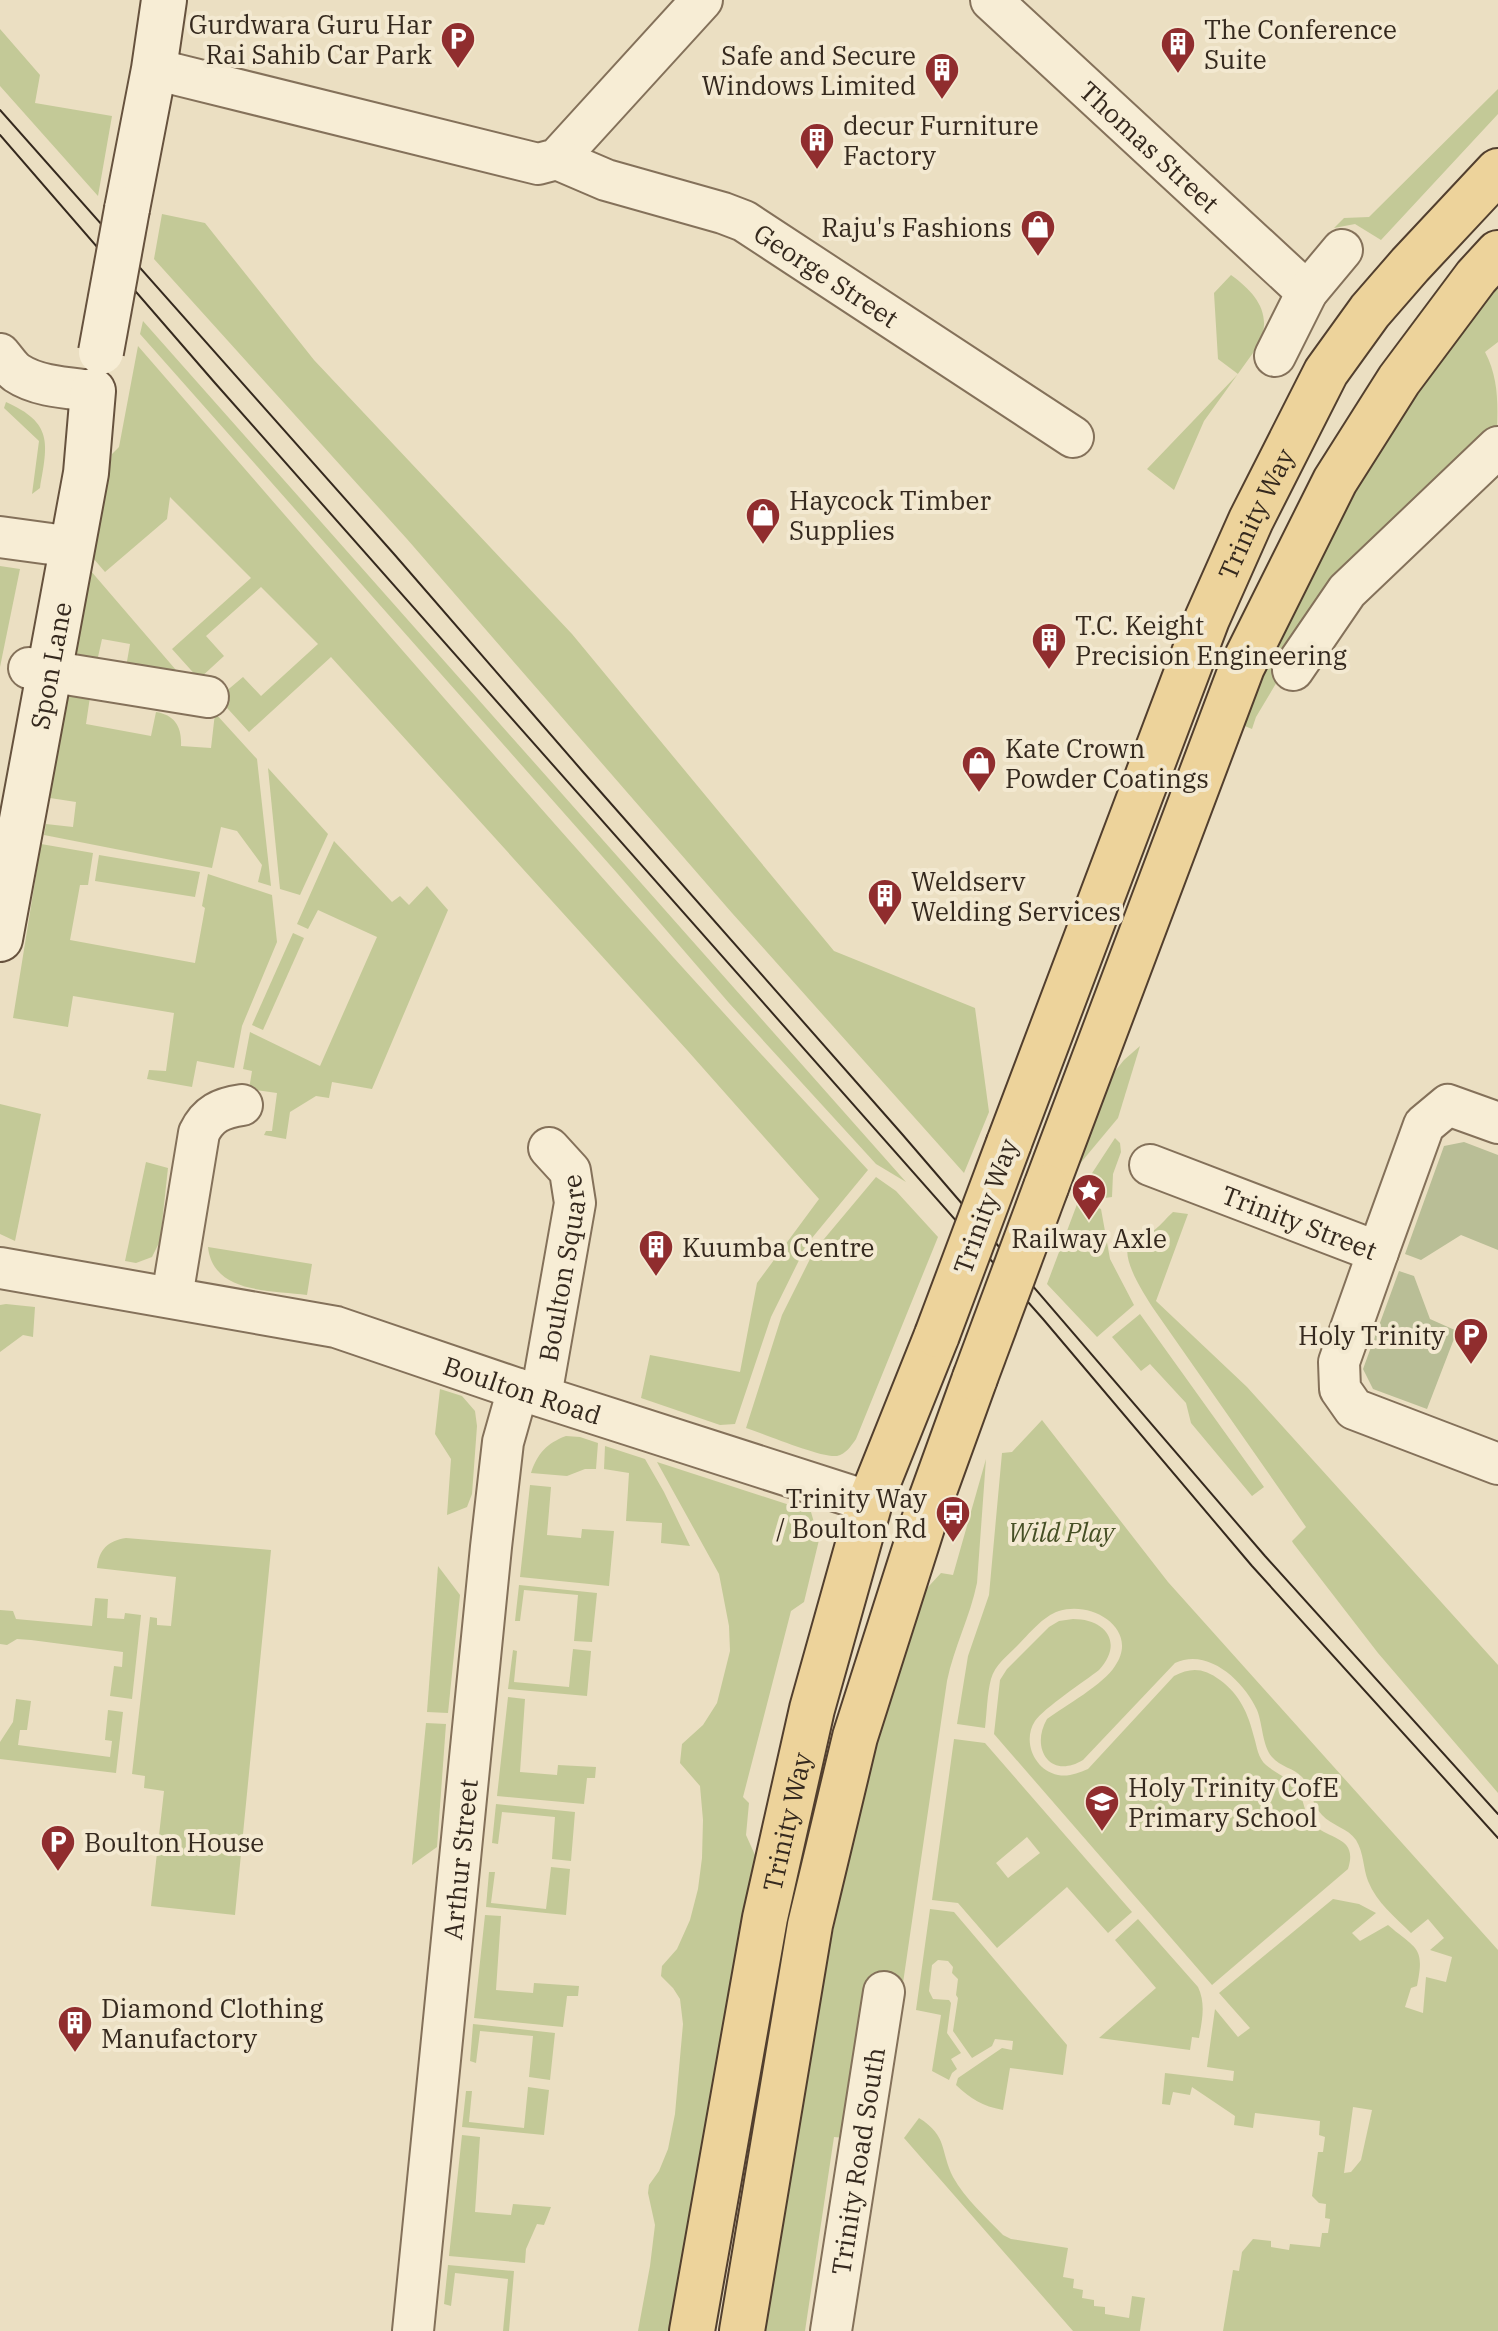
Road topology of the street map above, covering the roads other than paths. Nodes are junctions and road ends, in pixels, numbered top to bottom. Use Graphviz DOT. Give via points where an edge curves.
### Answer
graph roads {
  1 [pos="164,0"];
  2 [pos="702,0"];
  3 [pos="991,0"];
  4 [pos="154,69"];
  5 [pos="557,159"];
  6 [pos="1498,171"];
  7 [pos="1342,250"];
  8 [pos="1498,253"];
  9 [pos="1307,292"];
  10 [pos="0,354"];
  11 [pos="1275,356"];
  12 [pos="97,371"];
  13 [pos="1073,437"];
  14 [pos="1498,447"];
  15 [pos="0,537"];
  16 [pos="62,545"];
  17 [pos="39,670"];
  18 [pos="1293,670"];
  19 [pos="208,697"];
  20 [pos="0,827"];
  21 [pos="0,939"];
  22 [pos="242,1105"];
  23 [pos="1498,1123"];
  24 [pos="549,1148"];
  25 [pos="1150,1165"];
  26 [pos="1378,1252"];
  27 [pos="0,1268"];
  28 [pos="172,1297"];
  29 [pos="530,1392"];
  30 [pos="1498,1464"];
  31 [pos="870,1502"];
  32 [pos="884,1992"];
  33 [pos="413,2331"];
  34 [pos="692,2331"];
  35 [pos="742,2331"];
  36 [pos="831,2331"];
  1 -- 4 [label="street, Spon Lane"];
  2 -- 5 [label="street"];
  3 -- 9 [label="street, Thomas Street"];
  4 -- 5 [label="street, George Street" via="538,164"];
  4 -- 12 [label="street, Spon Lane, bridge"];
  5 -- 13 [label="street, George Street" via="606,180 744,221"];
  6 -- 31 [label="main road, Trinity Way, bridge" via="1370,311 1326,372 1251,520 1207,619"];
  7 -- 9 [label="street"];
  8 -- 35 [label="main road, Trinity Way, bridge" via="1399,380 1335,481 1242,667 975,1378 851,1751 810,1925"];
  9 -- 11 [label="street"];
  10 -- 12 [label="street" via="16,373 61,388"];
  12 -- 16 [label="street, Spon Lane" via="66,469"];
  14 -- 18 [label="street" via="1347,591"];
  15 -- 16 [label="street"];
  16 -- 17 [label="street, Spon Lane"];
  17 -- 19 [label="street"];
  17 -- 20 [label="street, Spon Lane"];
  17 -- 21 [label="street, Spon Lane"];
  22 -- 28 [label="street" via="214,1115 199,1133"];
  23 -- 26 [label="street, Trinity Street" via="1448,1105 1424,1125"];
  24 -- 29 [label="street, Boulton Square" via="570,1171 575,1203"];
  25 -- 26 [label="street, Trinity Street"];
  26 -- 30 [label="street" via="1339,1362 1340,1389 1354,1409"];
  27 -- 28 [label="street, Boulton Road"];
  28 -- 29 [label="street, Boulton Road" via="336,1327"];
  29 -- 31 [label="street, Boulton Road"];
  29 -- 33 [label="street, Arthur Street" via="503,1442"];
  31 -- 34 [label="main road, Trinity Way" via="812,1709 765,1918"];
  32 -- 36 [label="street, Trinity Road South"];
}
